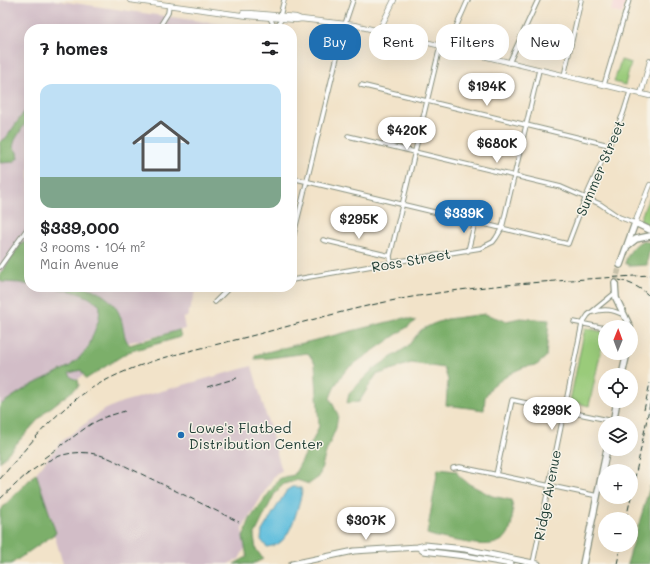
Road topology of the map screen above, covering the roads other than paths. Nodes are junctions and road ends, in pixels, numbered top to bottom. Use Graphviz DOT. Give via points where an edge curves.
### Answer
graph roads {
  1 [pos="130,0"];
  2 [pos="284,0"];
  3 [pos="353,0"];
  4 [pos="394,0"];
  5 [pos="468,0"];
  6 [pos="538,0"];
  7 [pos="581,0"];
  8 [pos="629,0"];
  9 [pos="169,5"];
  10 [pos="239,14"];
  11 [pos="281,17"];
  12 [pos="270,18"];
  13 [pos="161,24"];
  14 [pos="273,24"];
  15 [pos="278,24"];
  16 [pos="345,24"];
  17 [pos="382,24"];
  18 [pos="457,24"];
  19 [pos="336,60"];
  20 [pos="437,60"];
  21 [pos="500,60"];
  22 [pos="650,61"];
  23 [pos="509,62"];
  24 [pos="539,70"];
  25 [pos="564,76"];
  26 [pos="361,85"];
  27 [pos="604,85"];
  28 [pos="630,92"];
  29 [pos="641,94"];
  30 [pos="650,96"];
  31 [pos="428,101"];
  32 [pos="526,125"];
  33 [pos="348,136"];
  34 [pos="609,145"];
  35 [pos="415,152"];
  36 [pos="514,176"];
  37 [pos="297,179"];
  38 [pos="307,181"];
  39 [pos="650,185"];
  40 [pos="585,199"];
  41 [pos="403,204"];
  42 [pos="297,222"];
  43 [pos="475,222"];
  44 [pos="635,223"];
  45 [pos="502,228"];
  46 [pos="650,230"];
  47 [pos="24,233"];
  48 [pos="650,236"];
  49 [pos="323,240"];
  50 [pos="624,249"];
  51 [pos="468,251"];
  52 [pos="390,256"];
  53 [pos="392,263"];
  54 [pos="620,265"];
  55 [pos="0,267"];
  56 [pos="297,279"];
  57 [pos="615,283"];
  58 [pos="225,292"];
  59 [pos="615,292"];
  60 [pos="215,302"];
  61 [pos="592,312"];
  62 [pos="624,315"];
  63 [pos="626,320"];
  64 [pos="574,322"];
  65 [pos="582,324"];
  66 [pos="598,327"];
  67 [pos="564,411"];
  68 [pos="598,419"];
  69 [pos="453,468"];
  70 [pos="496,475"];
  71 [pos="549,486"];
  72 [pos="598,496"];
  73 [pos="418,547"];
  74 [pos="292,564"];
  75 [pos="511,564"];
  76 [pos="535,564"];
  77 [pos="583,564"];
  1 -- 9 [label="street"];
  2 -- 11 [label="street"];
  3 -- 16 [label="street"];
  4 -- 17 [label="street"];
  5 -- 18 [label="street"];
  6 -- 23 [label="street"];
  7 -- 25 [label="street"];
  8 -- 27 [label="street"];
  9 -- 10 [label="street"];
  9 -- 13 [label="street" via="168,13"];
  10 -- 11 [label="street"];
  10 -- 12 [label="street"];
  11 -- 12 [label="street"];
  11 -- 15 [label="street"];
  11 -- 16 [label="street"];
  12 -- 14 [label="street"];
  19 -- 38 [label="street"];
  20 -- 31 [label="street"];
  21 -- 23 [label="street"];
  22 -- 29 [label="street"];
  23 -- 24 [label="street"];
  24 -- 25 [label="street"];
  24 -- 32 [label="street, Ross Street"];
  25 -- 27 [label="street"];
  26 -- 31 [label="street"];
  27 -- 28 [label="street"];
  28 -- 29 [label="street"];
  28 -- 34 [label="street, Summer Street"];
  29 -- 30 [label="street"];
  31 -- 32 [label="street"];
  31 -- 35 [label="street"];
  32 -- 34 [label="street"];
  32 -- 36 [label="street, Ross Street"];
  33 -- 35 [label="street"];
  34 -- 40 [label="street, Summer Street"];
  35 -- 36 [label="street"];
  35 -- 41 [label="street"];
  36 -- 40 [label="street" via="561,187"];
  36 -- 45 [label="street, Ross Street"];
  37 -- 38 [label="street"];
  38 -- 41 [label="street"];
  38 -- 42 [label="street"];
  39 -- 44 [label="street"];
  40 -- 44 [label="street"];
  40 -- 45 [label="street, Summer Street" via="568,244"];
  41 -- 43 [label="street"];
  41 -- 52 [label="street"];
  43 -- 45 [label="street"];
  43 -- 51 [label="street"];
  44 -- 46 [label="main road"];
  44 -- 50 [label="main road"];
  45 -- 51 [label="street, Ross Street" via="489,245"];
  47 -- 55 [label="street"];
  48 -- 50 [label="main road" via="636,239"];
  49 -- 52 [label="street"];
  50 -- 54 [label="main road"];
  51 -- 53 [label="street, Ross Street"];
  52 -- 53 [label="street"];
  53 -- 56 [label="street, Ross Street"];
  57 -- 59 [label="main road"];
  58 -- 60 [label="street"];
  59 -- 61 [label="street, Ridge Avenue"];
  59 -- 62 [label="main road"];
  61 -- 62 [label="street" via="610,310"];
  61 -- 65 [label="street, Ridge Avenue"];
  62 -- 63 [label="main road"];
  64 -- 65 [label="street"];
  65 -- 66 [label="street"];
  65 -- 67 [label="street, Ridge Avenue"];
  67 -- 68 [label="street"];
  67 -- 70 [label="street" via="512,400"];
  67 -- 71 [label="street, Ridge Avenue"];
  69 -- 70 [label="street" via="460,467"];
  70 -- 71 [label="street"];
  71 -- 72 [label="street"];
  71 -- 76 [label="street, Ridge Avenue"];
  72 -- 77 [label="main road"];
  73 -- 74 [label="main road" via="354,551"];
  73 -- 75 [label="main road" via="423,551"];
  73 -- 76 [label="main road" via="425,545 465,549"];
}
